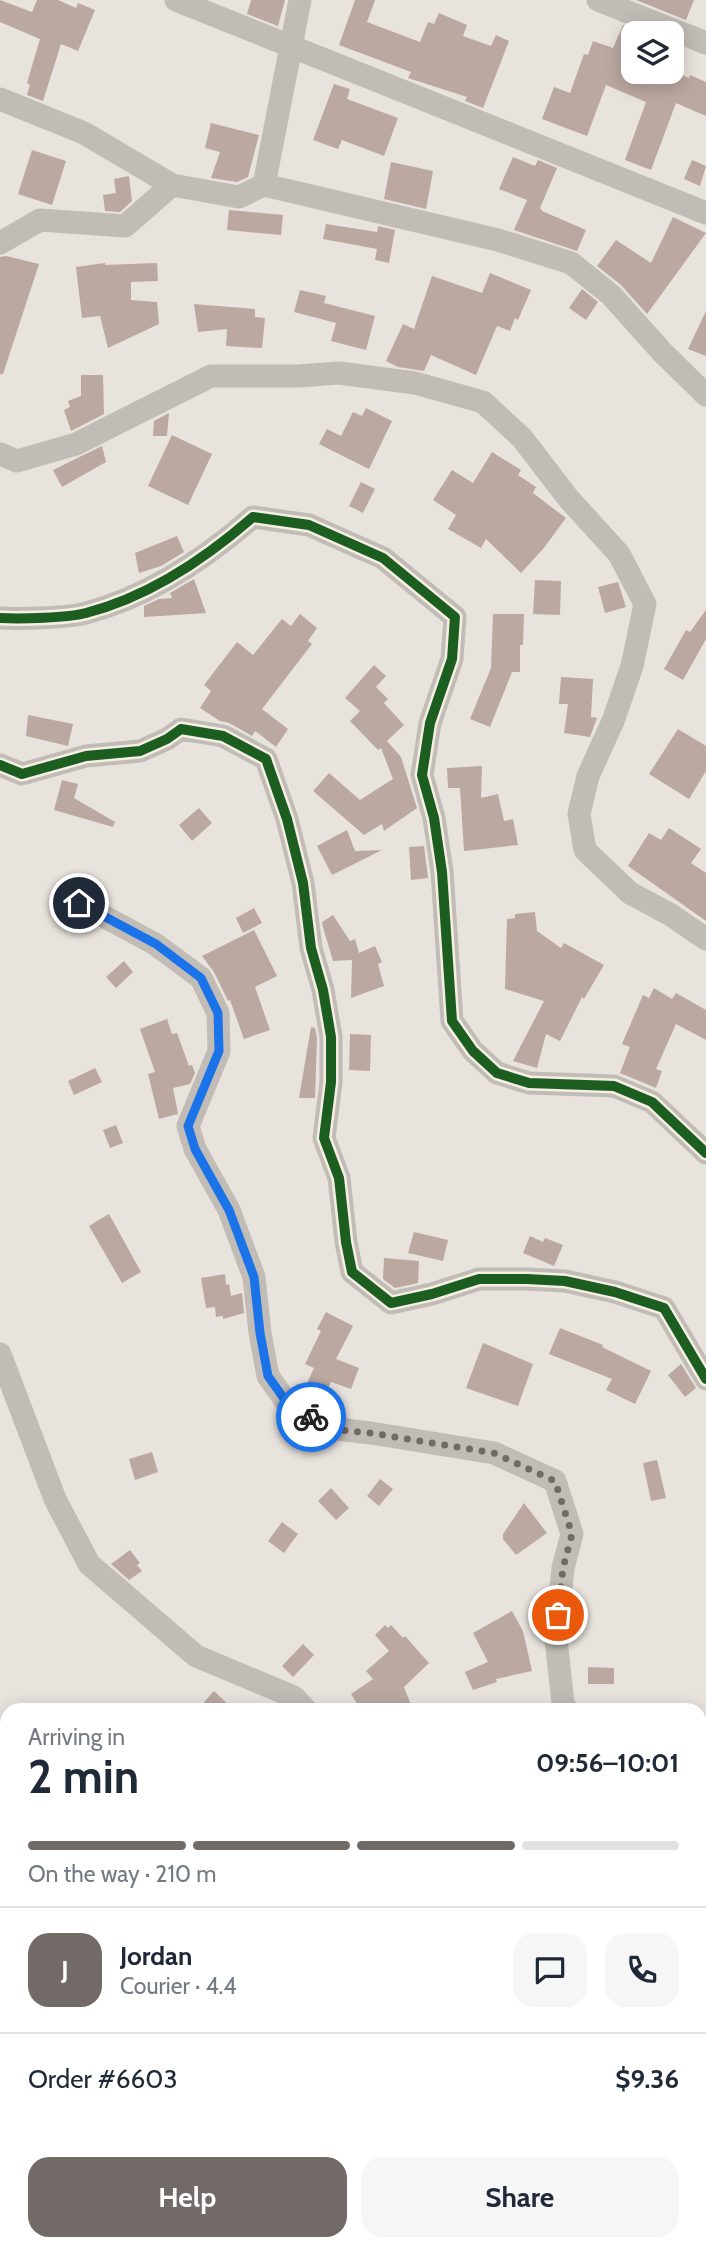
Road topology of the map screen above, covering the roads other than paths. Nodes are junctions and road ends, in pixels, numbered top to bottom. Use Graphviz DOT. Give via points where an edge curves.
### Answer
graph roads {
  1 [pos="176,0"];
  2 [pos="300,0"];
  3 [pos="598,0"];
  4 [pos="706,43"];
  5 [pos="291,45"];
  6 [pos="0,99"];
  7 [pos="172,185"];
  8 [pos="264,185"];
  9 [pos="706,213"];
  10 [pos="0,243"];
  11 [pos="706,395"];
  12 [pos="0,454"];
  13 [pos="0,618"];
  14 [pos="0,765"];
  15 [pos="79,903"];
  16 [pos="706,939"];
  17 [pos="706,1153"];
  18 [pos="0,1354"];
  19 [pos="706,1379"];
  20 [pos="300,1703"];
  21 [pos="563,1703"];
  1 -- 5 [label="street"];
  2 -- 5 [label="street"];
  3 -- 4 [label="street"];
  5 -- 8 [label="street"];
  5 -- 9 [label="street"];
  6 -- 7 [label="street" via="84,133"];
  7 -- 8 [label="street" via="239,197"];
  7 -- 10 [label="street" via="125,226 40,220"];
  8 -- 11 [label="street" via="498,240 571,263 611,295"];
  12 -- 16 [label="street" via="18,461 76,444 211,376 339,373 415,383 483,402 522,438 619,554 645,604 632,666 588,776 579,814 585,850 630,893"];
  13 -- 17 [label="street" via="84,614 147,590 219,547 253,517 310,525 383,558 455,617 452,659 430,723 422,775 442,872 452,1021 473,1051 497,1073 529,1083 614,1086 652,1102"];
  14 -- 19 [label="street" via="22,774 86,756 140,751 181,729 223,736 266,758 303,883 311,948 331,1037 324,1138 339,1178 352,1272 391,1303 479,1279 565,1281 615,1292 664,1307"];
  15 -- 21 [label="street" via="156,944 201,978 218,1013 219,1051 188,1126 195,1149 229,1210 254,1277 268,1376 285,1400 328,1429 494,1453 555,1481 572,1534 563,1568 556,1639"];
  18 -- 20 [label="street" via="55,1499 89,1564 196,1656"];
}
